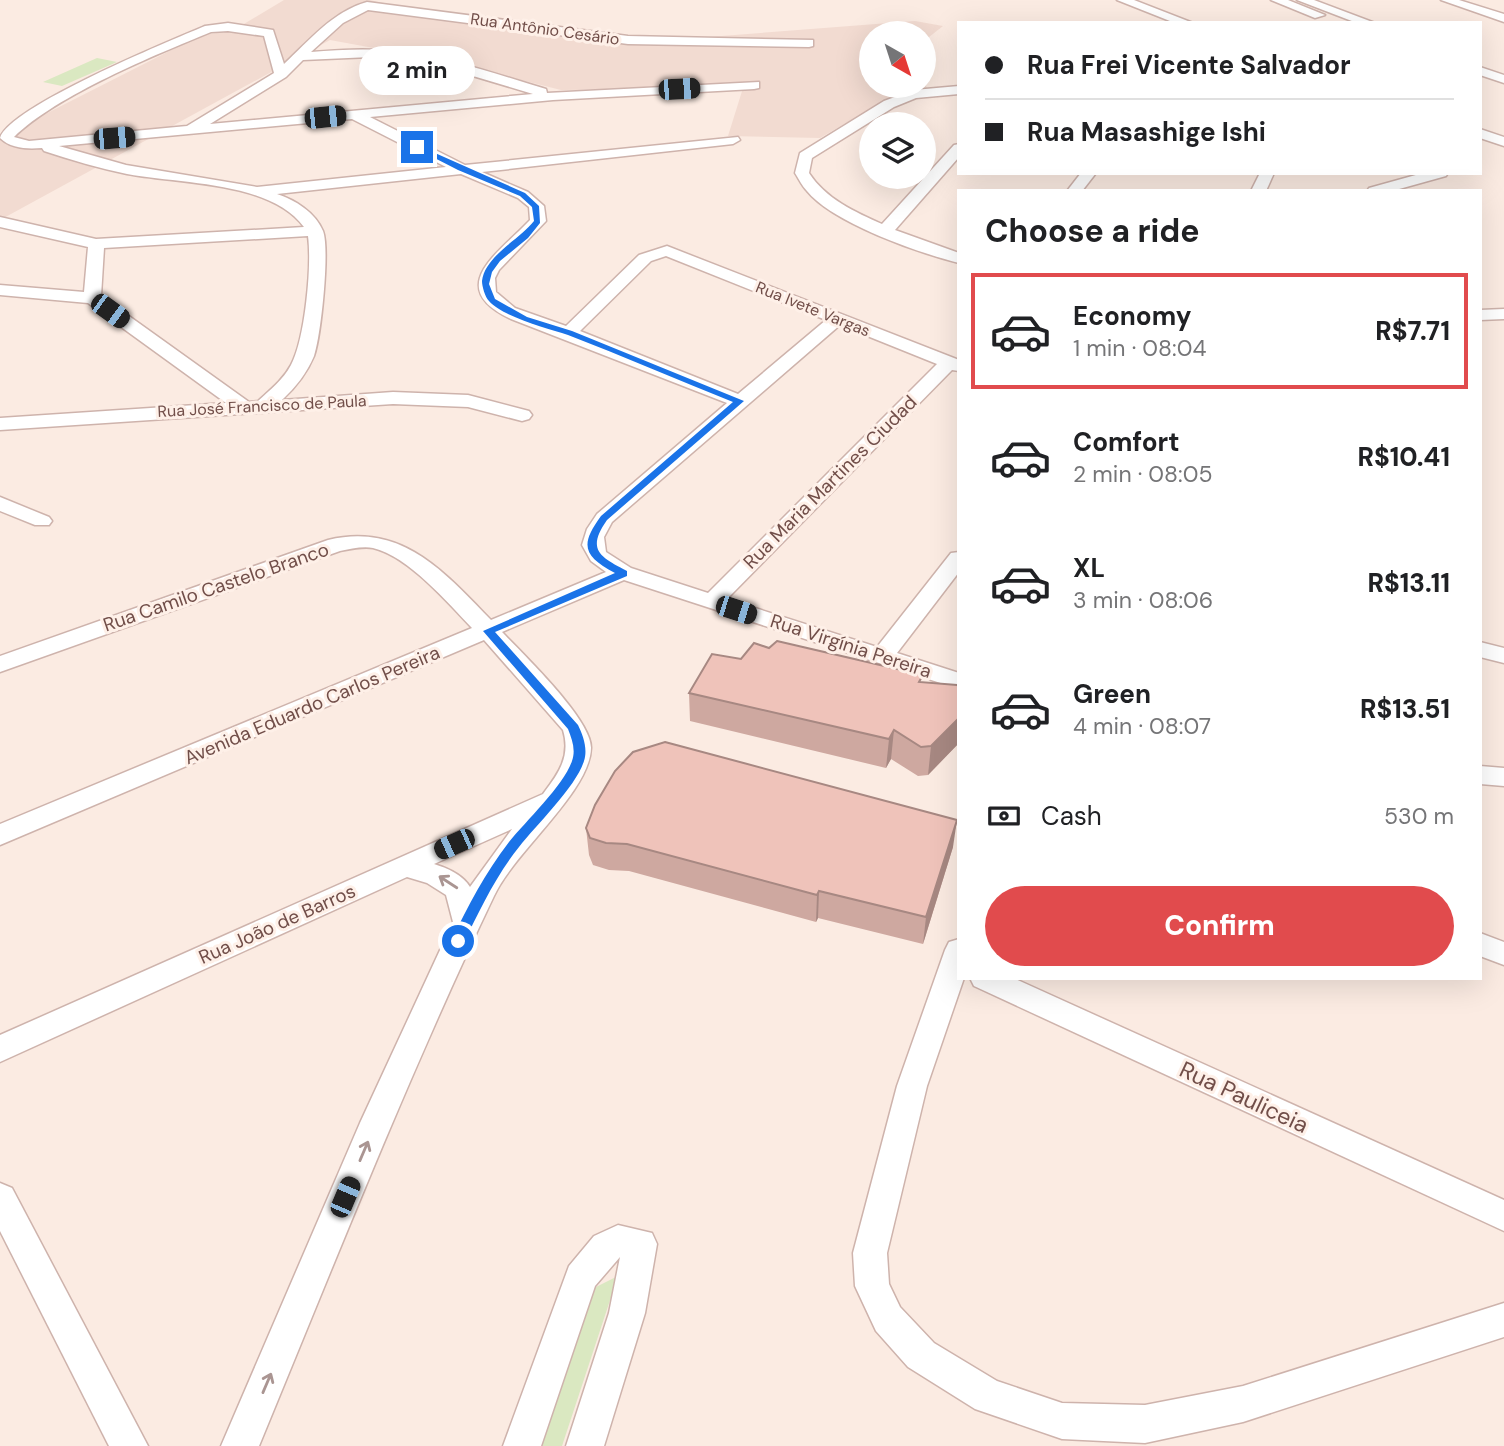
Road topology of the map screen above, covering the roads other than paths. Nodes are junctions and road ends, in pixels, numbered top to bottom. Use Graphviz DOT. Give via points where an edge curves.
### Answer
graph roads {
  1 [pos="1123,0"];
  2 [pos="1276,0"];
  3 [pos="1303,0"];
  4 [pos="1448,0"];
  5 [pos="1504,18"];
  6 [pos="1181,21"];
  7 [pos="1335,21"];
  8 [pos="1363,21"];
  9 [pos="809,43"];
  10 [pos="300,56"];
  11 [pos="1482,61"];
  12 [pos="1504,68"];
  13 [pos="1482,72"];
  14 [pos="281,74"];
  15 [pos="1504,79"];
  16 [pos="754,85"];
  17 [pos="957,90"];
  18 [pos="553,96"];
  19 [pos="352,114"];
  20 [pos="189,131"];
  21 [pos="1482,134"];
  22 [pos="733,140"];
  23 [pos="1504,142"];
  24 [pos="38,144"];
  25 [pos="957,150"];
  26 [pos="461,169"];
  27 [pos="1087,175"];
  28 [pos="1434,175"];
  29 [pos="1076,189"];
  30 [pos="1381,189"];
  31 [pos="258,191"];
  32 [pos="0,222"];
  33 [pos="315,231"];
  34 [pos="884,232"];
  35 [pos="96,244"];
  36 [pos="957,257"];
  37 [pos="0,290"];
  38 [pos="92,298"];
  39 [pos="1504,314"];
  40 [pos="1482,315"];
  41 [pos="838,318"];
  42 [pos="569,333"];
  43 [pos="954,364"];
  44 [pos="739,401"];
  45 [pos="265,405"];
  46 [pos="242,406"];
  47 [pos="522,415"];
  48 [pos="0,424"];
  49 [pos="0,503"];
  50 [pos="42,521"];
  51 [pos="957,561"];
  52 [pos="623,573"];
  53 [pos="712,602"];
  54 [pos="488,631"];
  55 [pos="1482,650"];
  56 [pos="881,656"];
  57 [pos="1504,656"];
  58 [pos="0,664"];
  59 [pos="957,680"];
  60 [pos="1482,775"];
  61 [pos="1504,777"];
  62 [pos="554,798"];
  63 [pos="0,835"];
  64 [pos="404,866"];
  65 [pos="467,922"];
  66 [pos="1482,945"];
  67 [pos="1504,954"];
  68 [pos="957,960"];
  69 [pos="988,980"];
  70 [pos="0,1049"];
  71 [pos="0,1198"];
  72 [pos="1504,1216"];
  73 [pos="1504,1320"];
  74 [pos="129,1446"];
  75 [pos="240,1446"];
  76 [pos="522,1446"];
  77 [pos="585,1446"];
  1 -- 6 [label="street"];
  2 -- 7 [label="street"];
  3 -- 8 [label="street"];
  4 -- 5 [label="street"];
  9 -- 10 [label="street, Rua Antônio Cesário" via="628,40 367,6 351,12"];
  10 -- 14 [label="street, Rua Antônio Cesário"];
  10 -- 18 [label="street" via="372,53 408,57"];
  11 -- 12 [label="street"];
  13 -- 15 [label="street"];
  14 -- 20 [label="street, Rua Antônio Cesário"];
  14 -- 24 [label="street" via="269,33 209,29 53,103 6,136 11,141"];
  16 -- 18 [label="street"];
  17 -- 34 [label="street" via="915,94 889,103 804,156 800,163 800,172 817,192"];
  18 -- 19 [label="street"];
  19 -- 20 [label="street"];
  19 -- 26 [label="street"];
  20 -- 24 [label="street"];
  21 -- 23 [label="street"];
  22 -- 26 [label="street"];
  24 -- 31 [label="street" via="97,163"];
  25 -- 34 [label="street"];
  26 -- 31 [label="street"];
  26 -- 42 [label="street" via="523,195 536,206 538,221 489,272 485,284 492,300 525,318"];
  27 -- 29 [label="street"];
  28 -- 30 [label="street"];
  31 -- 33 [label="street" via="303,214"];
  32 -- 35 [label="street"];
  33 -- 35 [label="street"];
  33 -- 45 [label="street" via="311,332 303,362 289,384"];
  34 -- 36 [label="street"];
  35 -- 38 [label="street"];
  37 -- 38 [label="street"];
  38 -- 46 [label="street"];
  39 -- 40 [label="street"];
  41 -- 42 [label="street, Rua Ivete Vargas" via="667,251 645,258"];
  41 -- 43 [label="street, Rua Ivete Vargas"];
  41 -- 44 [label="street"];
  42 -- 44 [label="street"];
  43 -- 53 [label="street, Rua Maria Martines Ciudad"];
  44 -- 52 [label="street, Rua Virgínia Pereira" via="595,530 592,552"];
  45 -- 46 [label="street, Rua José Francisco de Paula"];
  45 -- 47 [label="street, Rua José Francisco de Paula" via="441,398"];
  46 -- 48 [label="street, Rua José Francisco de Paula"];
  49 -- 50 [label="street"];
  51 -- 56 [label="street"];
  52 -- 53 [label="street, Rua Virgínia Pereira"];
  52 -- 54 [label="street, Avenida Eduardo Carlos Pereira"];
  53 -- 56 [label="street, Rua Virgínia Pereira"];
  54 -- 58 [label="street, Rua Camilo Castelo Branco" via="393,548 378,542 356,542 336,545"];
  54 -- 62 [label="street, Rua Camilo Castelo Branco" via="574,727 578,761"];
  54 -- 63 [label="street, Avenida Eduardo Carlos Pereira"];
  55 -- 57 [label="street"];
  56 -- 59 [label="street, Rua Virgínia Pereira"];
  60 -- 61 [label="street"];
  62 -- 64 [label="street, Rua João de Barros"];
  62 -- 65 [label="street, Rua Camilo Castelo Branco" via="486,883"];
  65 -- 64 [label="street, one-way" via="458,889 436,875"];
  64 -- 70 [label="street, Rua João de Barros"];
  75 -- 65 [label="street, Rua Camilo Castelo Branco, one-way" via="376,1123"];
  66 -- 67 [label="street"];
  68 -- 73 [label="street" via="912,1086 870,1253 877,1297 888,1319 921,1355 989,1395 1062,1421 1145,1424 1243,1404"];
  69 -- 72 [label="street, Rua Pauliceia"];
  71 -- 74 [label="street"];
  76 -- 77 [label="street" via="581,1277 606,1247 618,1241 640,1244 627,1313"];
}
